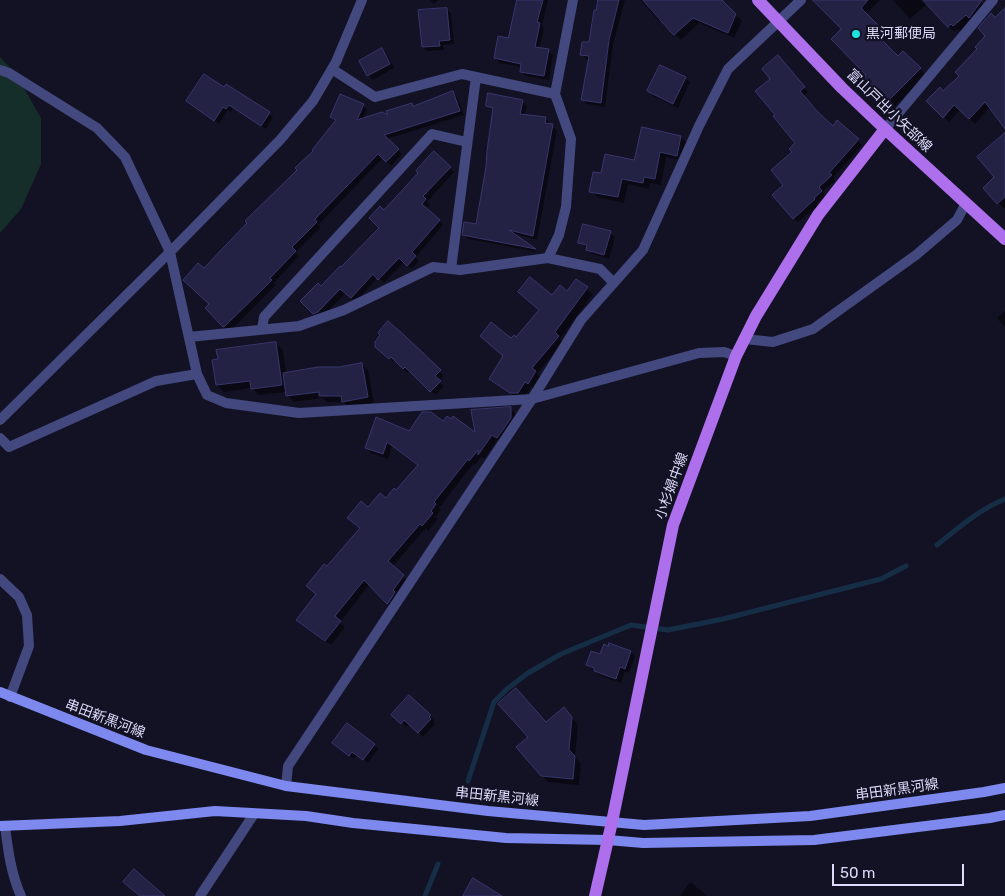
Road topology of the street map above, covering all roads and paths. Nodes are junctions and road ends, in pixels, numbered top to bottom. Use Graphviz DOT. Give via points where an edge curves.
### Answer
graph roads {
  1 [pos="362,0"];
  2 [pos="573,0"];
  3 [pos="758,0"];
  4 [pos="801,0"];
  5 [pos="993,0"];
  6 [pos="778,21"];
  7 [pos="332,69"];
  8 [pos="0,70"];
  9 [pos="476,76"];
  10 [pos="556,94"];
  11 [pos="885,129"];
  12 [pos="468,142"];
  13 [pos="966,203"];
  14 [pos="1005,239"];
  15 [pos="170,252"];
  16 [pos="548,258"];
  17 [pos="451,269"];
  18 [pos="614,283"];
  19 [pos="262,329"];
  20 [pos="189,337"];
  21 [pos="745,339"];
  22 [pos="736,356"];
  23 [pos="198,374"];
  24 [pos="532,398"];
  25 [pos="0,420"];
  26 [pos="0,438"];
  27 [pos="0,579"];
  28 [pos="0,692"];
  29 [pos="10,697"];
  30 [pos="286,786"];
  31 [pos="1005,788"];
  32 [pos="254,814"];
  33 [pos="1005,815"];
  34 [pos="612,822"];
  35 [pos="3,826"];
  36 [pos="608,840"];
  37 [pos="21,896"];
  38 [pos="200,896"];
  39 [pos="595,896"];
  1 -- 7 [label="street"];
  2 -- 10 [label="street"];
  3 -- 6 [label="main road, 富山戸出小矢部線"];
  4 -- 6 [label="street"];
  5 -- 11 [label="street"];
  6 -- 11 [label="main road, 富山戸出小矢部線"];
  6 -- 18 [label="street" via="728,69 643,250"];
  7 -- 9 [label="street" via="375,97 462,74"];
  7 -- 15 [label="street" via="314,101 280,140"];
  8 -- 15 [label="street" via="96,128 125,157"];
  9 -- 10 [label="street"];
  9 -- 12 [label="street"];
  10 -- 16 [label="street" via="571,139 566,207 559,235"];
  11 -- 13 [label="main road, 富山戸出小矢部線"];
  11 -- 21 [label="main road, 小杉婦中線" via="818,215"];
  12 -- 17 [label="street"];
  12 -- 19 [label="street" via="432,134 264,316"];
  13 -- 14 [label="main road, 富山戸出小矢部線"];
  13 -- 21 [label="street" via="957,220 916,255 813,329 773,342"];
  15 -- 20 [label="street"];
  15 -- 25 [label="street"];
  16 -- 17 [label="street"];
  16 -- 18 [label="street" via="600,268"];
  17 -- 19 [label="street" via="434,267 344,310 299,326"];
  18 -- 24 [label="street" via="581,320"];
  19 -- 20 [label="street"];
  20 -- 23 [label="street"];
  21 -- 22 [label="main road, 小杉婦中線"];
  22 -- 24 [label="street" via="724,352 698,353"];
  22 -- 34 [label="main road, 小杉婦中線" via="673,525"];
  23 -- 24 [label="street" via="208,395 226,403 299,413"];
  23 -- 26 [label="street" via="156,381 9,446"];
  24 -- 30 [label="street" via="288,766"];
  27 -- 29 [label="street" via="18,597 27,615 29,646"];
  28 -- 29 [label="main road, 串田新黒河線"];
  29 -- 30 [label="main road, 串田新黒河線" via="146,750"];
  30 -- 34 [label="main road, 串田新黒河線" via="488,811"];
  31 -- 34 [label="main road, 串田新黒河線" via="810,816 644,825"];
  32 -- 35 [label="main road" via="215,812 120,821"];
  32 -- 36 [label="main road" via="306,816 506,838"];
  32 -- 38 [label="street"];
  33 -- 36 [label="main road" via="814,840 643,843"];
  34 -- 36 [label="main road, 小杉婦中線"];
  35 -- 37 [label="street" via="15,883"];
  36 -- 39 [label="main road, 小杉婦中線"];
}
